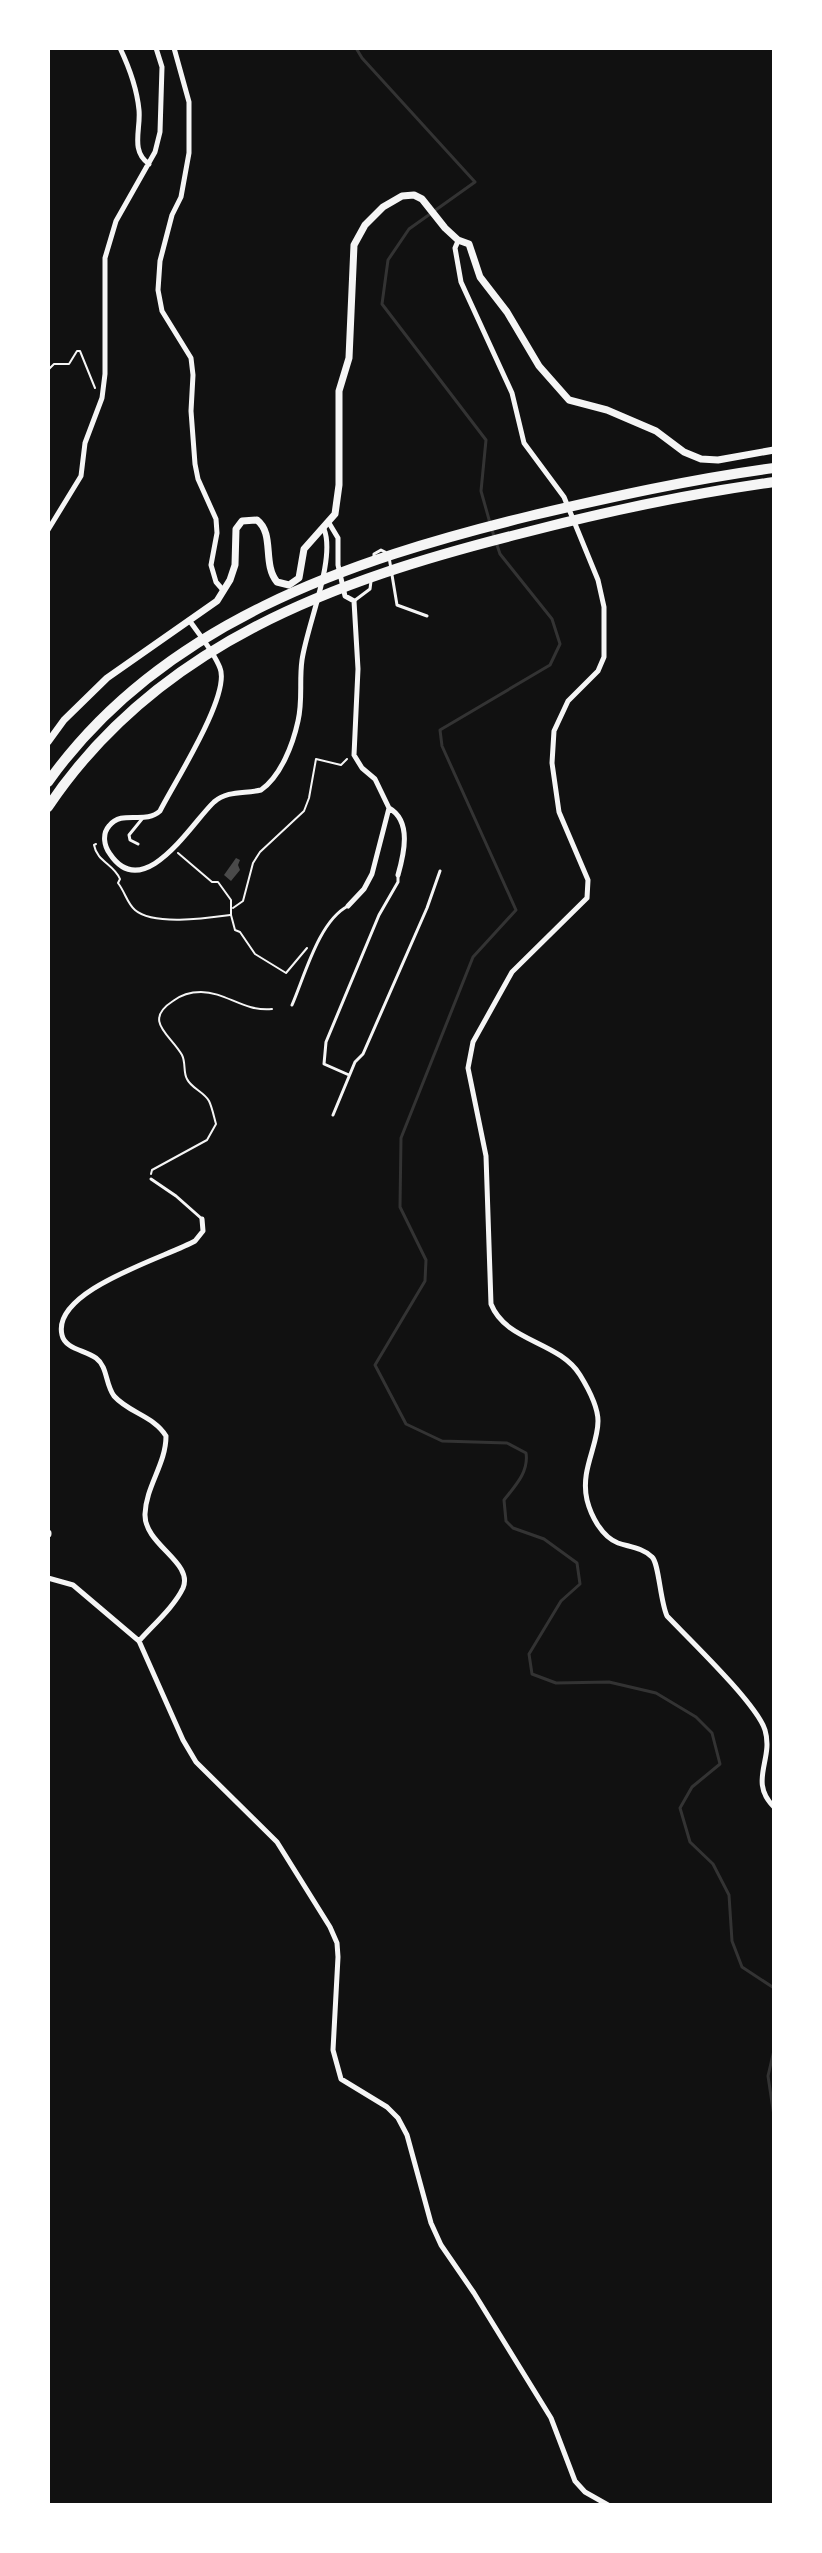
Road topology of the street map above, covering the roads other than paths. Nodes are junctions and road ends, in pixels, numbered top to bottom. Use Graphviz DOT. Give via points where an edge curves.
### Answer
graph roads {
  1 [pos="120,48"];
  2 [pos="156,48"];
  3 [pos="174,48"];
  4 [pos="149,164"];
  5 [pos="458,240"];
  6 [pos="774,450"];
  7 [pos="774,466"];
  8 [pos="774,482"];
  9 [pos="722,489"];
  10 [pos="774,489"];
  11 [pos="327,526"];
  12 [pos="48,530"];
  13 [pos="224,591"];
  14 [pos="354,601"];
  15 [pos="427,616"];
  16 [pos="192,623"];
  17 [pos="48,742"];
  18 [pos="48,782"];
  19 [pos="48,807"];
  20 [pos="389,808"];
  21 [pos="142,819"];
  22 [pos="138,844"];
  23 [pos="440,871"];
  24 [pos="398,875"];
  25 [pos="348,906"];
  26 [pos="292,1005"];
  27 [pos="349,1075"];
  28 [pos="333,1115"];
  29 [pos="151,1179"];
  30 [pos="202,1219"];
  31 [pos="48,1578"];
  32 [pos="139,1641"];
  33 [pos="774,1807"];
  34 [pos="608,2505"];
  1 -- 4 [label="street" via="139,111 139,153"];
  2 -- 4 [label="street" via="162,67 162,109"];
  3 -- 13 [label="street" via="189,102 189,153 160,261 158,290 162,311 191,358 195,464 216,519 211,565"];
  4 -- 12 [label="street" via="111,233 105,258 102,398 85,443 81,476"];
  5 -- 6 [label="street" via="469,244 480,277 539,366 569,400 656,431 701,459"];
  5 -- 11 [label="street" via="414,195 383,207 354,245 349,358 339,391 339,485 335,514"];
  5 -- 33 [label="street" via="461,282 512,393 524,443 564,497 604,607 604,657 598,671 568,701 554,731 552,763 559,812 588,880 587,898 512,972 473,1042 468,1068 486,1156 491,1304 508,1327 557,1353 579,1372 598,1422 587,1466 586,1498 594,1519 608,1538 652,1556 667,1616 759,1715 768,1739 761,1783"];
  7 -- 18 [label="highway" via="591,502 414,547 334,574 193,645 135,688"];
  8 -- 9 [label="highway"];
  9 -- 10 [label="highway"];
  9 -- 19 [label="highway" via="426,558 338,588 263,622 149,694 86,757"];
  11 -- 13 [label="street" via="304,549 299,578 284,585 270,574 264,527 257,520 242,521 236,529 235,565"];
  11 -- 14 [label="street" via="338,538 345,596"];
  11 -- 21 [label="street" via="327,557 302,659 298,721 280,769 261,790 216,800 157,863 131,868 117,862 106,846 105,833 115,820"];
  13 -- 16 [label="street"];
  14 -- 15 [label="lane" via="370,589 374,554 381,550 389,553 397,605"];
  14 -- 20 [label="street" via="354,755 375,779"];
  16 -- 17 [label="street" via="107,678"];
  16 -- 21 [label="street" via="220,667 220,693 160,811"];
  20 -- 24 [label="street" via="402,823 405,841"];
  20 -- 25 [label="street" via="372,874"];
  21 -- 22 [label="lane" via="129,835"];
  23 -- 27 [label="lane" via="363,1054"];
  24 -- 27 [label="lane" via="326,1042 324,1064"];
  25 -- 26 [label="lane" via="325,927"];
  27 -- 28 [label="lane"];
  29 -- 30 [label="lane"];
  30 -- 32 [label="street" via="203,1231 195,1241 92,1288 64,1317 61,1328 66,1344 97,1359 112,1394 158,1424 166,1436 145,1516 147,1528 183,1569 185,1580"];
  31 -- 32 [label="street" via="73,1585"];
  32 -- 34 [label="street" via="196,1762 277,1842 330,1927 338,1957 333,2050 341,2079 398,2118 441,2245 551,2418 575,2481"];
}
